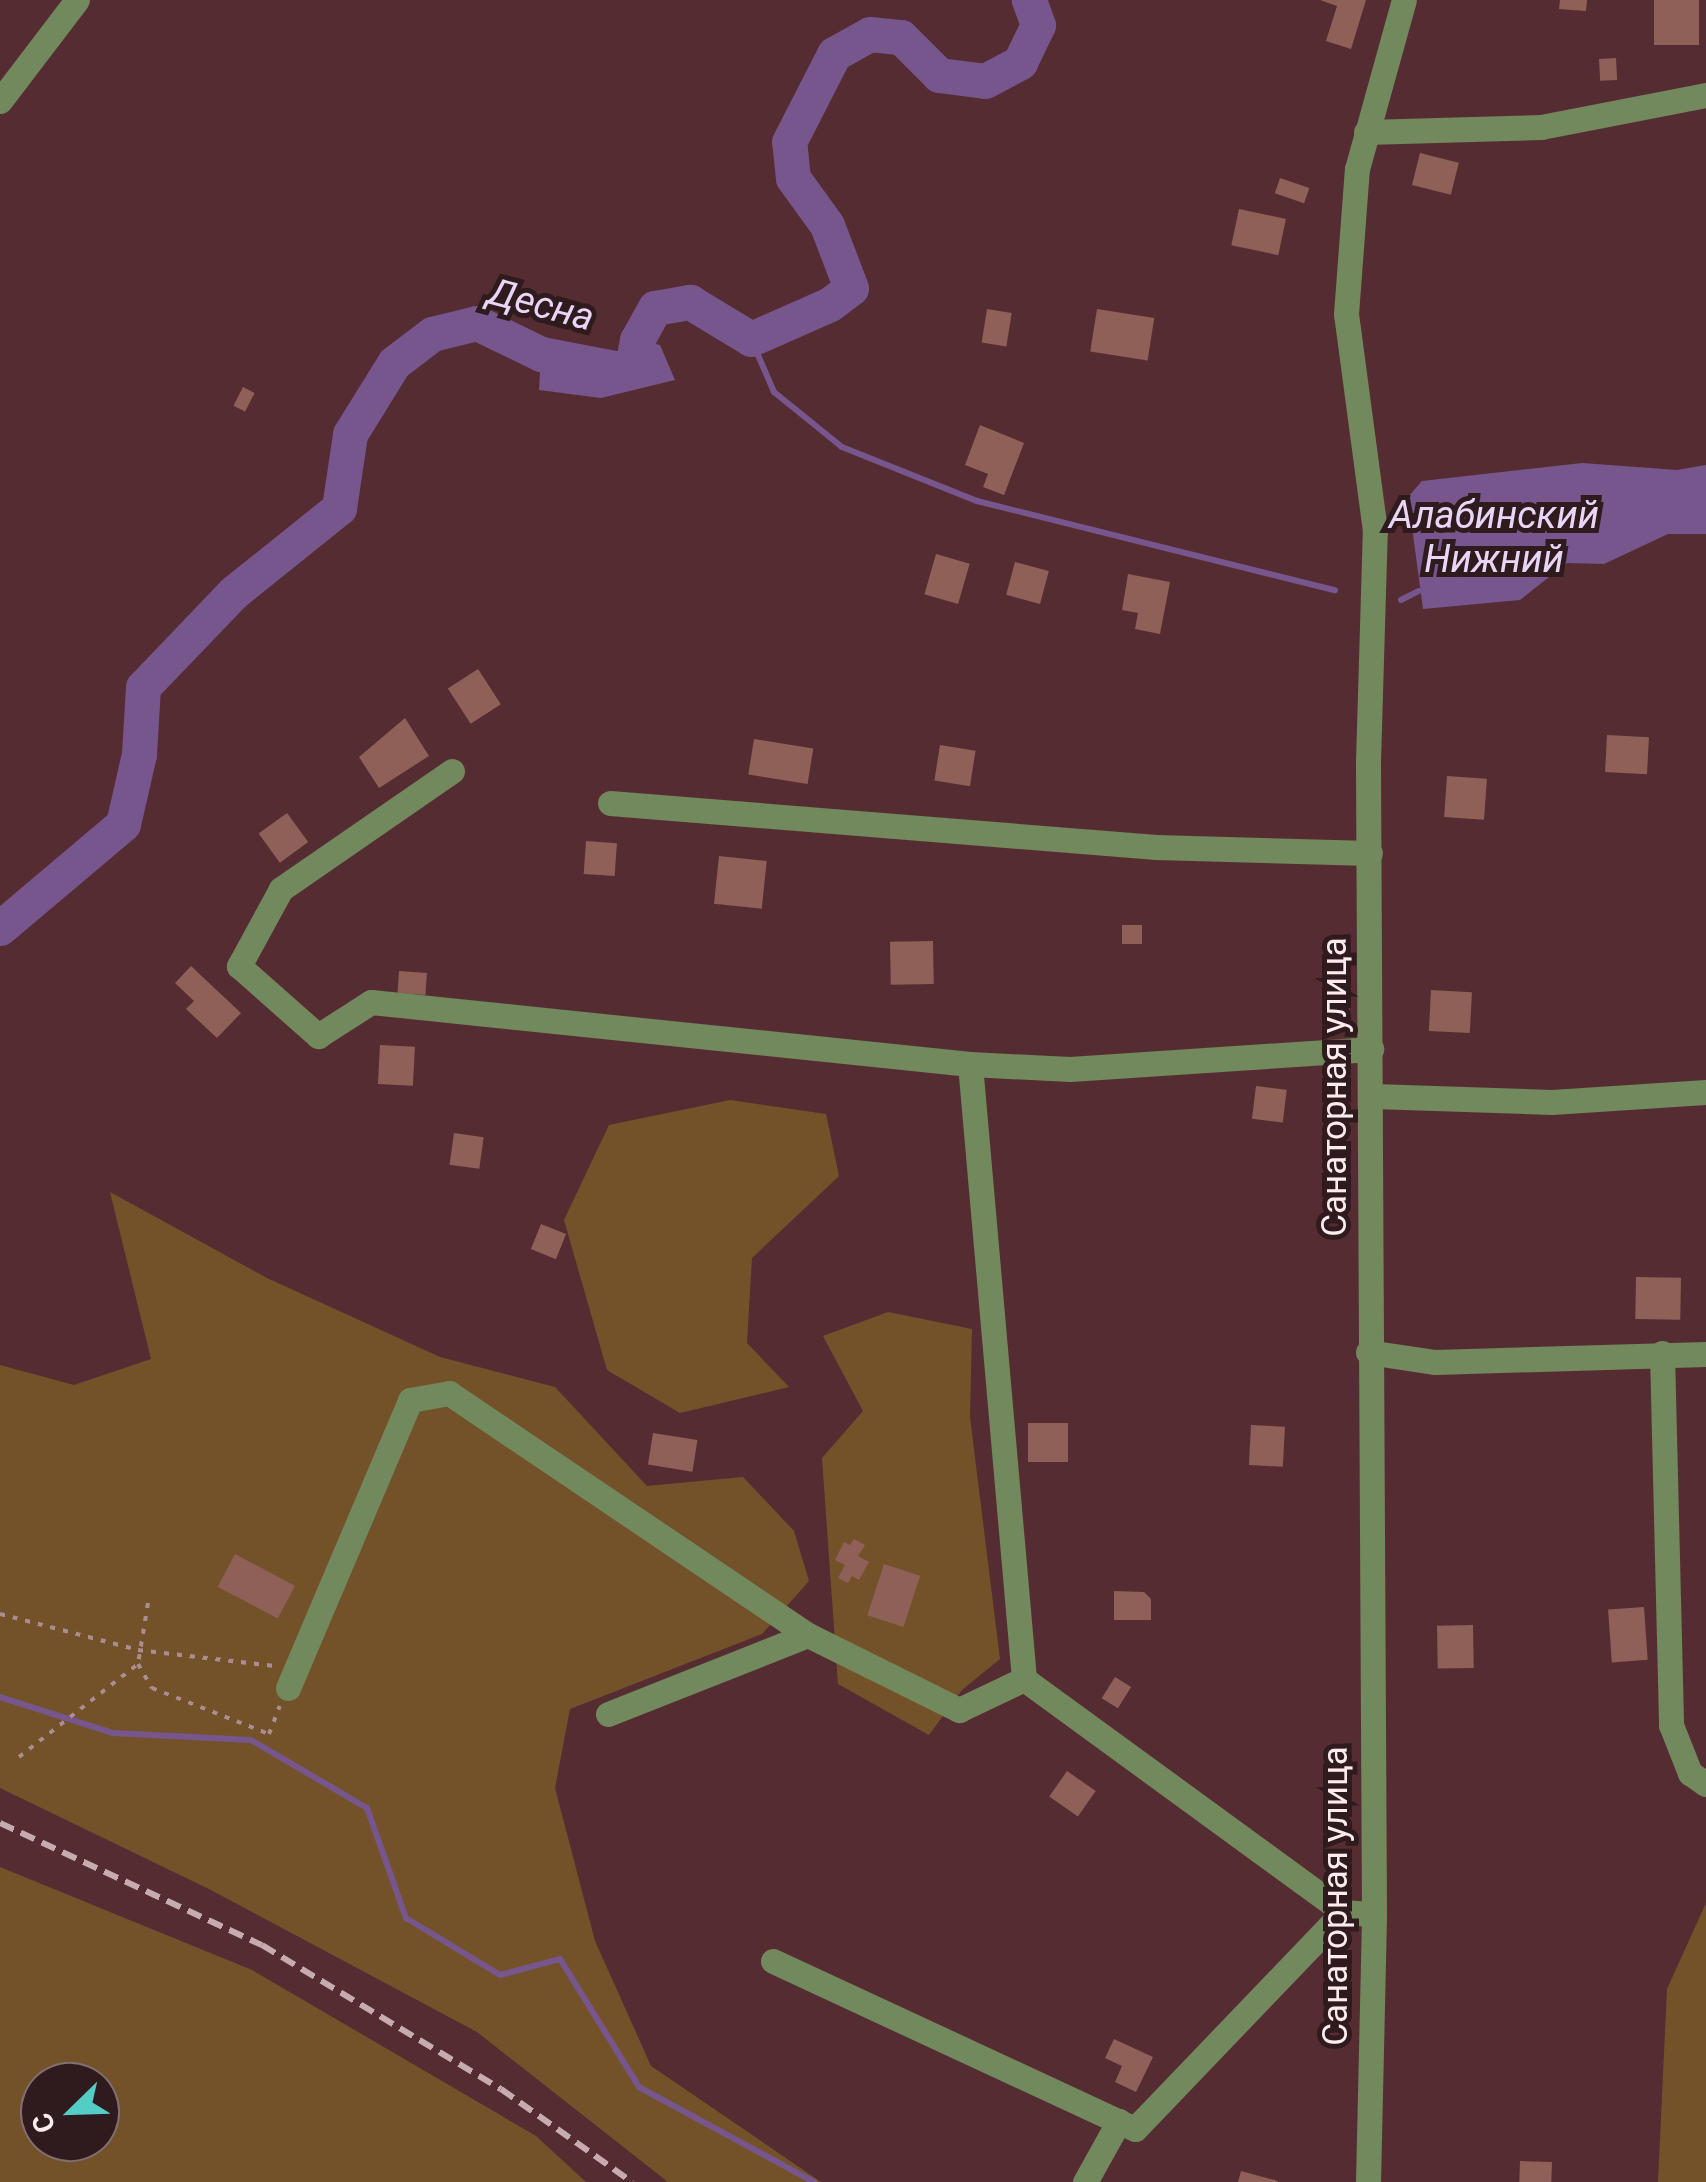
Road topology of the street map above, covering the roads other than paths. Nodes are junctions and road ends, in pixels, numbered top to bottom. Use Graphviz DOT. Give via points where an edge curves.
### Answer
graph roads {
  1 [pos="77,0"];
  2 [pos="1404,0"];
  3 [pos="1706,94"];
  4 [pos="0,101"];
  5 [pos="1366,132"];
  6 [pos="452,772"];
  7 [pos="610,803"];
  8 [pos="1370,853"];
  9 [pos="1371,1049"];
  10 [pos="970,1064"];
  11 [pos="1706,1092"];
  12 [pos="1373,1096"];
  13 [pos="1368,1352"];
  14 [pos="1662,1352"];
  15 [pos="1706,1354"];
  16 [pos="808,1635"];
  17 [pos="292,1678"];
  18 [pos="1024,1679"];
  19 [pos="608,1714"];
  20 [pos="1706,1784"];
  21 [pos="1343,1912"];
  22 [pos="1374,1914"];
  23 [pos="772,1961"];
  24 [pos="1120,2121"];
  25 [pos="1085,2182"];
  26 [pos="1368,2182"];
  1 -- 4 [label="street"];
  2 -- 5 [label="street, Санаторная улица"];
  3 -- 5 [label="street" via="1541,126"];
  5 -- 8 [label="street, Санаторная улица" via="1346,314 1375,531"];
  6 -- 10 [label="street" via="281,889 239,966 318,1036 371,1002"];
  7 -- 8 [label="street" via="1156,847"];
  8 -- 9 [label="street, Санаторная улица"];
  9 -- 10 [label="street" via="1070,1068"];
  9 -- 12 [label="street, Санаторная улица"];
  10 -- 18 [label="street"];
  11 -- 12 [label="street" via="1552,1102"];
  12 -- 13 [label="street, Санаторная улица"];
  13 -- 14 [label="street" via="1435,1362"];
  13 -- 22 [label="street, Санаторная улица"];
  14 -- 15 [label="street"];
  14 -- 20 [label="street" via="1672,1725 1690,1772"];
  16 -- 17 [label="street" via="450,1394 410,1400"];
  16 -- 18 [label="street" via="959,1710"];
  16 -- 19 [label="street"];
  18 -- 21 [label="street"];
  21 -- 22 [label="street"];
  21 -- 24 [label="street" via="1135,2129"];
  22 -- 26 [label="street, Санаторная улица"];
  23 -- 24 [label="street"];
  24 -- 25 [label="street"];
}
